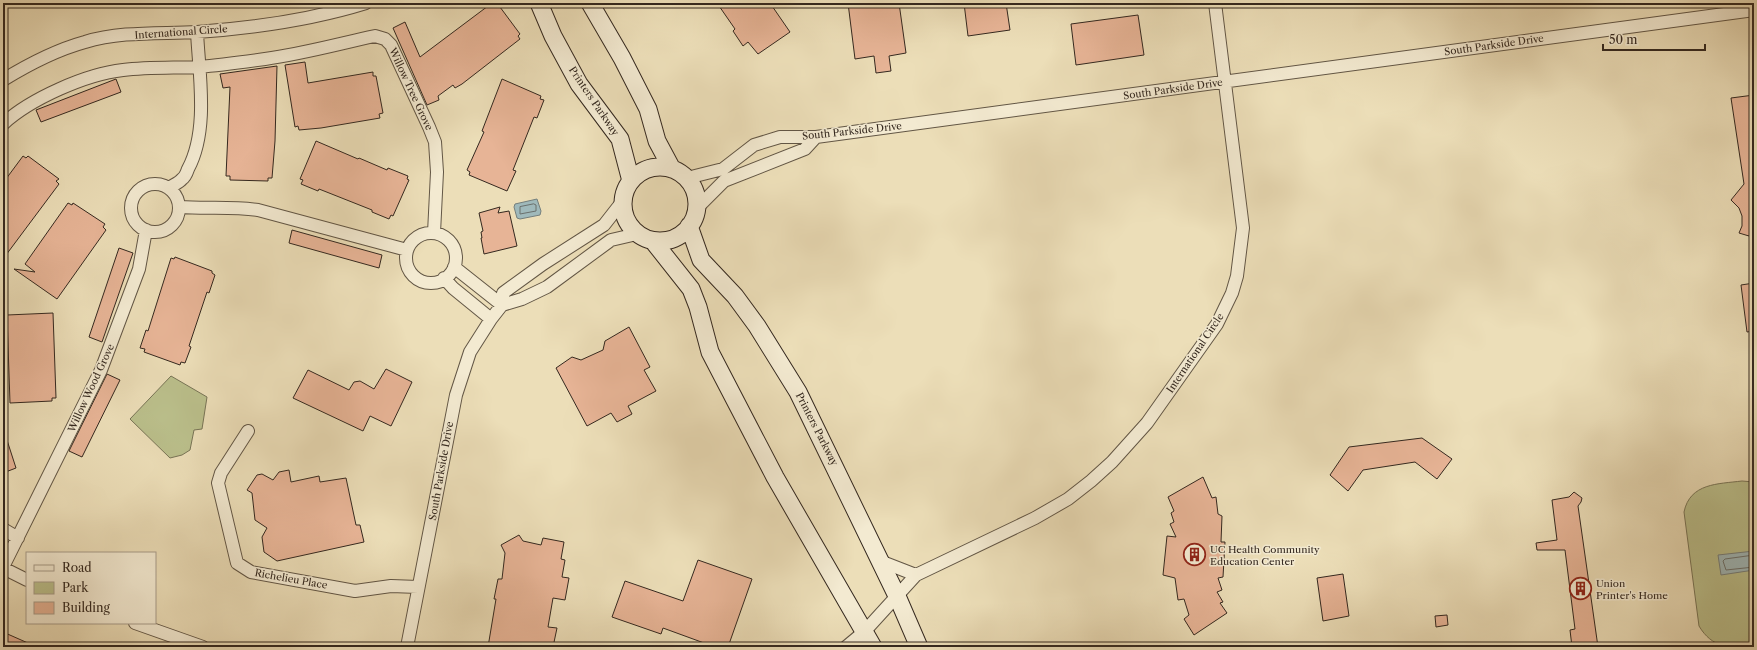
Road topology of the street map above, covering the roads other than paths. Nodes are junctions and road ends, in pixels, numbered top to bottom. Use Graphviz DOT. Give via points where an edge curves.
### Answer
graph roads {
  1 [pos="366,3"];
  2 [pos="539,3"];
  3 [pos="590,3"];
  4 [pos="1216,3"];
  5 [pos="1754,10"];
  6 [pos="197,32"];
  7 [pos="199,66"];
  8 [pos="3,80"];
  9 [pos="1225,82"];
  10 [pos="3,124"];
  11 [pos="816,137"];
  12 [pos="672,169"];
  13 [pos="687,178"];
  14 [pos="631,181"];
  15 [pos="169,188"];
  16 [pos="622,202"];
  17 [pos="180,207"];
  18 [pos="698,207"];
  19 [pos="689,226"];
  20 [pos="146,230"];
  21 [pos="434,233"];
  22 [pos="637,234"];
  23 [pos="653,241"];
  24 [pos="407,250"];
  25 [pos="454,267"];
  26 [pos="444,278"];
  27 [pos="502,305"];
  28 [pos="491,319"];
  29 [pos="248,431"];
  30 [pos="3,529"];
  31 [pos="18,538"];
  32 [pos="880,561"];
  33 [pos="3,568"];
  34 [pos="916,575"];
  35 [pos="26,580"];
  36 [pos="418,587"];
  37 [pos="897,596"];
  38 [pos="138,624"];
  39 [pos="864,632"];
  40 [pos="203,647"];
  41 [pos="408,647"];
  42 [pos="846,647"];
  43 [pos="873,647"];
  44 [pos="919,647"];
  1 -- 6 [label="street, International Circle" via="297,20"];
  2 -- 14 [label="main road, Printers Parkway" via="553,36 580,84 620,139"];
  3 -- 12 [label="main road" via="648,109 658,141"];
  4 -- 9 [label="street, International Circle"];
  5 -- 9 [label="street, South Parkside Drive"];
  6 -- 7 [label="street"];
  6 -- 8 [label="street, International Circle" via="120,35 86,41 47,56"];
  7 -- 10 [label="street" via="122,70 102,74 45,96"];
  7 -- 15 [label="street" via="200,131 197,146 193,161 183,179"];
  7 -- 21 [label="street, Willow Tree Grove" via="265,59 374,36 384,39 391,45 435,142 437,172"];
  9 -- 11 [label="street, South Parkside Drive"];
  9 -- 34 [label="street, International Circle" via="1243,228 1237,276 1217,324 1147,423 1091,481 1068,499 1035,518"];
  11 -- 13 [label="street, South Parkside Drive" via="780,137 754,145 723,169"];
  11 -- 18 [label="street" via="804,149 724,181"];
  12 -- 13 [label="main road"];
  12 -- 14 [label="main road" via="657,166 640,173"];
  13 -- 18 [label="main road" via="696,196"];
  14 -- 16 [label="main road, South Parkside Drive"];
  15 -- 17 [label="street" via="175,193"];
  15 -- 20 [label="street" via="155,183 148,184 132,199 130,207 134,221"];
  16 -- 22 [label="main road" via="626,220"];
  16 -- 27 [label="street, South Parkside Drive" via="604,225 503,292"];
  17 -- 20 [label="street" via="179,215 169,228 154,232"];
  17 -- 24 [label="street" via="238,207 258,210"];
  18 -- 19 [label="main road"];
  19 -- 23 [label="main road" via="683,233 669,240"];
  19 -- 32 [label="main road, Printers Parkway" via="701,260 735,296 758,326 798,392"];
  20 -- 31 [label="street, Willow Wood Grove" via="139,269 104,364"];
  21 -- 24 [label="street" via="422,234 411,242"];
  21 -- 25 [label="street" via="449,241 456,258"];
  22 -- 23 [label="main road"];
  22 -- 27 [label="street" via="610,240 547,287 522,300"];
  23 -- 39 [label="main road" via="691,289 710,352 775,477"];
  24 -- 26 [label="street" via="406,258 412,274 420,280 429,282"];
  25 -- 26 [label="street"];
  25 -- 27 [label="street"];
  26 -- 28 [label="street"];
  27 -- 28 [label="street, South Parkside Drive"];
  28 -- 36 [label="street, South Parkside Drive" via="470,352 456,394"];
  29 -- 36 [label="street, Richelieu Place" via="221,473 218,483 237,563 251,572 356,591 391,586"];
  30 -- 31 [label="street"];
  31 -- 33 [label="street, Willow Wood Grove"];
  32 -- 34 [label="street"];
  32 -- 37 [label="main road, Printers Parkway"];
  33 -- 35 [label="street"];
  34 -- 37 [label="street, International Circle"];
  36 -- 41 [label="street, South Parkside Drive"];
  37 -- 39 [label="street, International Circle"];
  37 -- 44 [label="main road, Printers Parkway"];
  38 -- 40 [label="street"];
  39 -- 42 [label="street, International Circle"];
  39 -- 43 [label="main road"];
}
